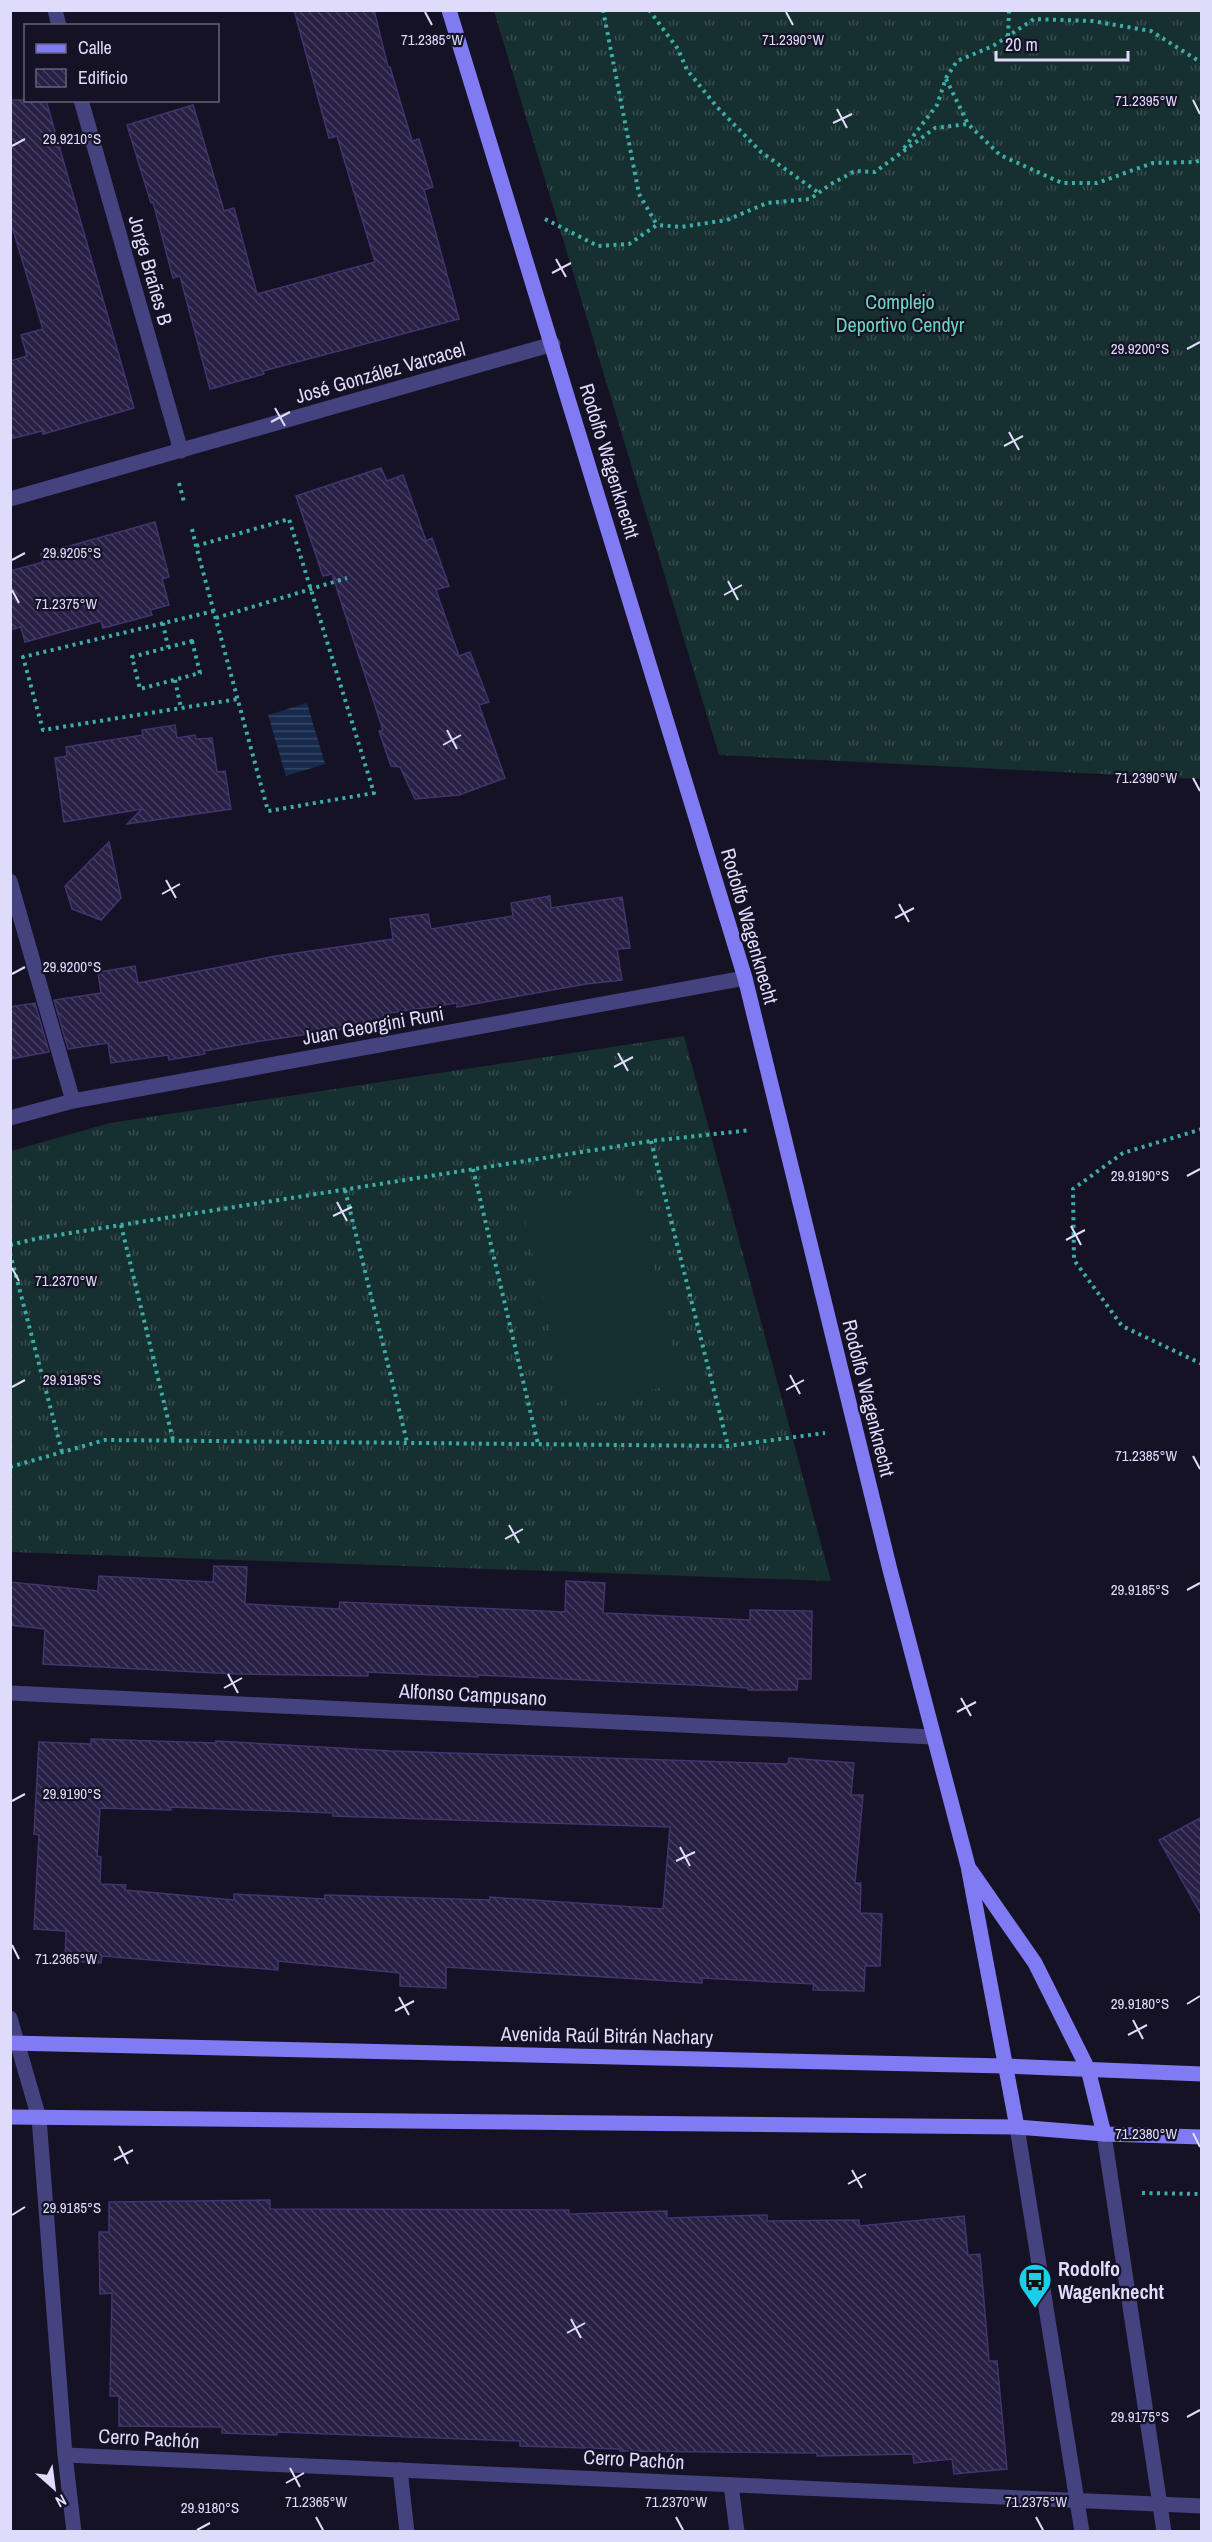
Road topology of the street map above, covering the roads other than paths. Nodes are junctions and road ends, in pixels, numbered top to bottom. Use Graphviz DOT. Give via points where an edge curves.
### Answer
graph roads {
  1 [pos="449,10"];
  2 [pos="82,102"];
  3 [pos="553,344"];
  4 [pos="182,451"];
  5 [pos="10,500"];
  6 [pos="10,881"];
  7 [pos="745,978"];
  8 [pos="73,1101"];
  9 [pos="10,1118"];
  10 [pos="10,1693"];
  11 [pos="933,1737"];
  12 [pos="968,1866"];
  13 [pos="10,2018"];
  14 [pos="14,2043"];
  15 [pos="1005,2066"];
  16 [pos="1088,2069"];
  17 [pos="1202,2074"];
  18 [pos="10,2117"];
  19 [pos="39,2118"];
  20 [pos="1017,2127"];
  21 [pos="1104,2134"];
  22 [pos="1202,2137"];
  23 [pos="65,2455"];
  24 [pos="400,2470"];
  25 [pos="731,2485"];
  26 [pos="1078,2500"];
  27 [pos="1161,2504"];
  28 [pos="1202,2506"];
  29 [pos="74,2532"];
  30 [pos="407,2532"];
  31 [pos="737,2532"];
  32 [pos="1082,2532"];
  33 [pos="1164,2532"];
  1 -- 3 [label="street, Rodolfo Wagenknecht"];
  2 -- 4 [label="street, Jorge Brañes B"];
  3 -- 4 [label="street, José González Varcacel"];
  3 -- 7 [label="street, Rodolfo Wagenknecht"];
  4 -- 5 [label="street, José González Varcacel"];
  6 -- 8 [label="street"];
  7 -- 8 [label="street, Juan Georgini Runi"];
  7 -- 11 [label="street, Rodolfo Wagenknecht"];
  8 -- 9 [label="street, Juan Georgini Runi"];
  10 -- 11 [label="street, Alfonso Campusano"];
  11 -- 12 [label="street, Rodolfo Wagenknecht"];
  12 -- 15 [label="street, Rodolfo Wagenknecht"];
  12 -- 16 [label="street, Rodolfo Wagenknecht" via="1035,1963"];
  13 -- 14 [label="street"];
  14 -- 15 [label="street, Avenida Raúl Bitrán Nachary"];
  14 -- 19 [label="street"];
  15 -- 16 [label="street, Avenida Raúl Bitrán Nachary"];
  15 -- 20 [label="street, Rodolfo Wagenknecht"];
  16 -- 17 [label="street, Avenida Raúl Bitrán Nachary"];
  16 -- 21 [label="street, Rodolfo Wagenknecht"];
  18 -- 19 [label="street"];
  19 -- 20 [label="street"];
  19 -- 23 [label="street"];
  20 -- 21 [label="street"];
  20 -- 26 [label="street, Rodolfo Wagenknecht"];
  21 -- 22 [label="street"];
  21 -- 27 [label="street, Rodolfo Wagenknecht"];
  23 -- 24 [label="street, Cerro Pachón"];
  23 -- 29 [label="street"];
  24 -- 25 [label="street, Cerro Pachón"];
  24 -- 30 [label="street"];
  25 -- 26 [label="street, Cerro Pachón"];
  25 -- 31 [label="street"];
  26 -- 27 [label="street, Cerro Pachón"];
  26 -- 32 [label="street, Rodolfo Wagenknecht"];
  27 -- 28 [label="street, Cerro Pachón"];
  27 -- 33 [label="street, Rodolfo Wagenknecht"];
}
